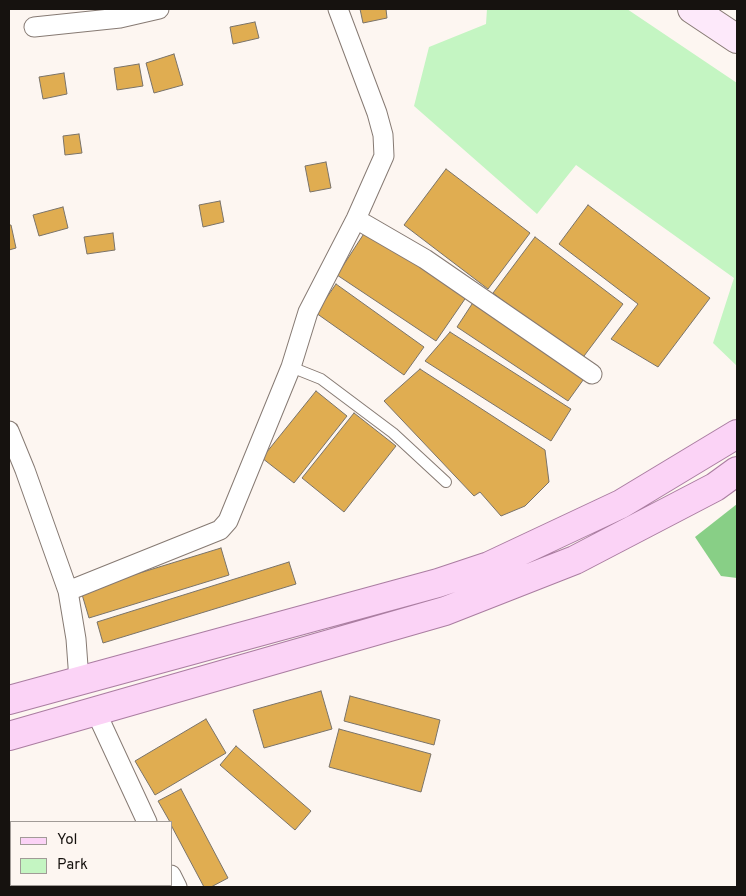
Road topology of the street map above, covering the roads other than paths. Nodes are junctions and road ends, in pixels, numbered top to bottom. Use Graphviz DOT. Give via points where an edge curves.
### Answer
graph roads {
  1 [pos="159,9"];
  2 [pos="338,9"];
  3 [pos="692,9"];
  4 [pos="119,14"];
  5 [pos="34,27"];
  6 [pos="737,39"];
  7 [pos="356,219"];
  8 [pos="291,367"];
  9 [pos="592,374"];
  10 [pos="9,431"];
  11 [pos="737,434"];
  12 [pos="737,471"];
  13 [pos="446,482"];
  14 [pos="68,592"];
  15 [pos="79,680"];
  16 [pos="9,700"];
  17 [pos="96,712"];
  18 [pos="9,736"];
  19 [pos="147,821"];
  1 -- 4 [label="street"];
  2 -- 7 [label="street" via="384,135 384,156"];
  3 -- 6 [label="main road"];
  4 -- 5 [label="street"];
  7 -- 8 [label="street" via="308,312"];
  7 -- 9 [label="street" via="426,259"];
  8 -- 13 [label="lane" via="321,379 393,433"];
  8 -- 14 [label="street" via="228,521 220,530"];
  10 -- 14 [label="street"];
  11 -- 15 [label="main road" via="620,504 489,566 428,586"];
  12 -- 17 [label="main road" via="715,487 575,560 445,611"];
  14 -- 15 [label="street"];
  15 -- 16 [label="main road"];
  17 -- 18 [label="main road"];
  17 -- 19 [label="street"];
}
